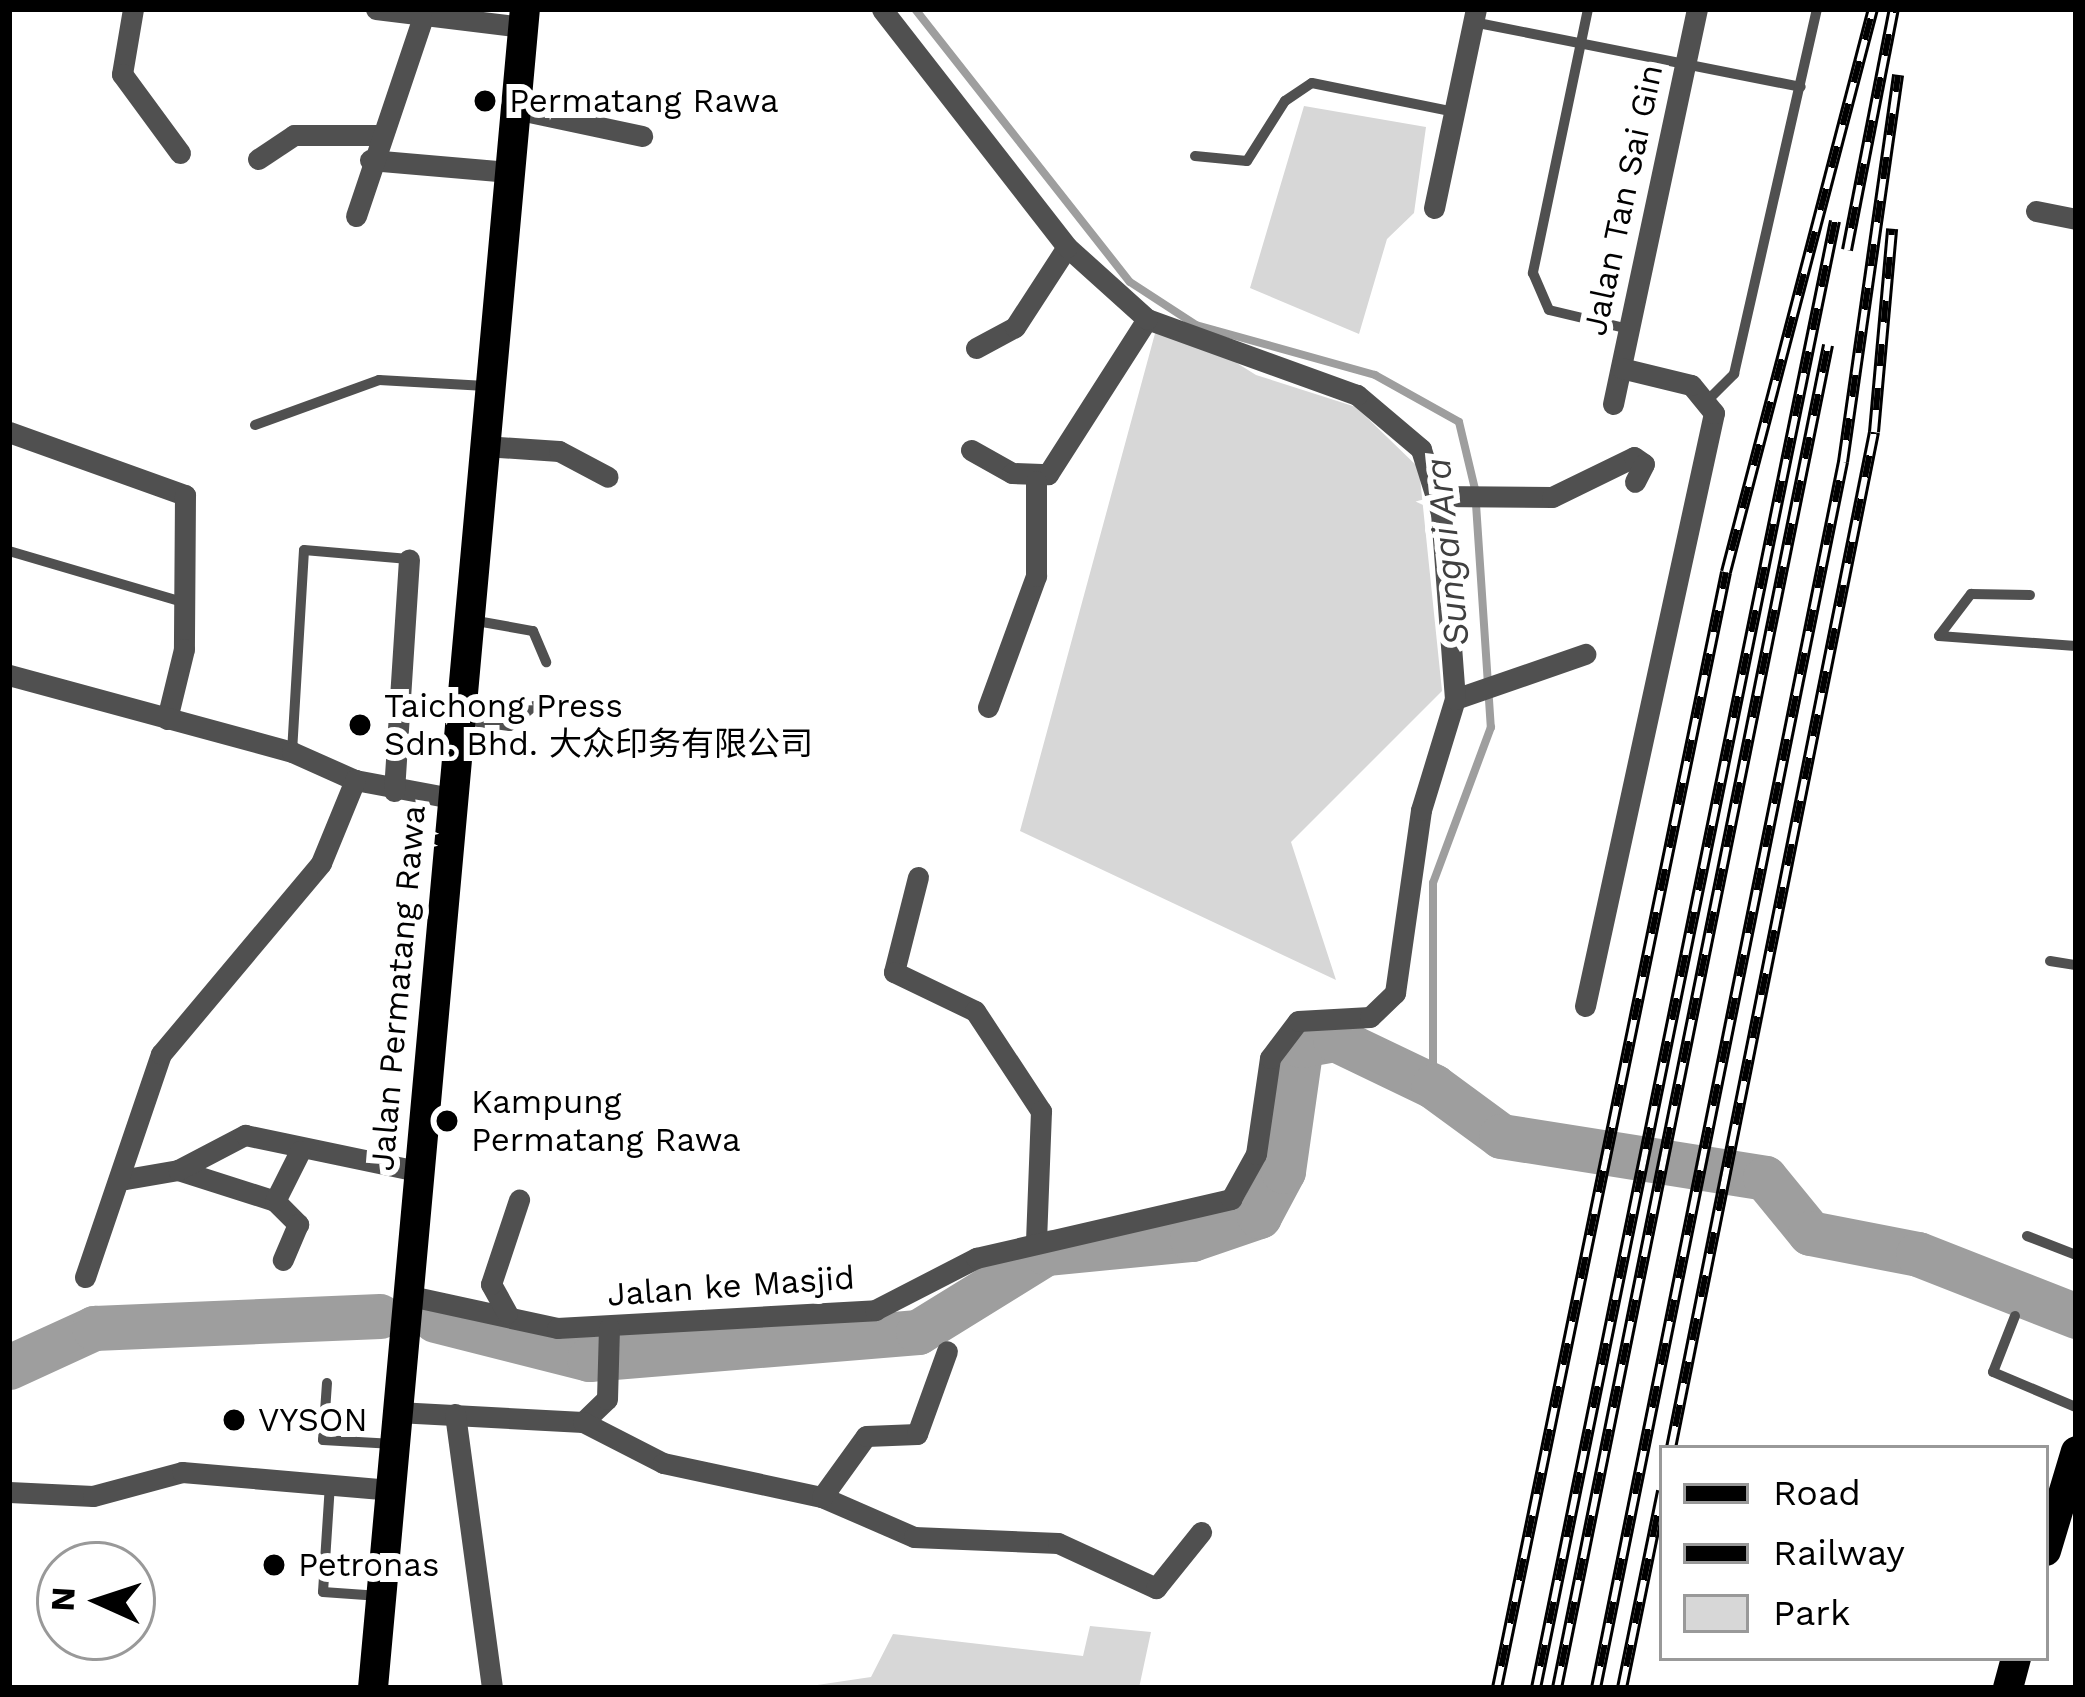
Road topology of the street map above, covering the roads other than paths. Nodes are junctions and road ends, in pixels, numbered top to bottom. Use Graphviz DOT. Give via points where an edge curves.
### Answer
graph roads {
  1 [pos="133,9"];
  2 [pos="376,9"];
  3 [pos="882,9"];
  4 [pos="1588,9"];
  5 [pos="1697,9"];
  6 [pos="1817,9"];
  7 [pos="1474,15"];
  8 [pos="524,18"];
  9 [pos="422,20"];
  10 [pos="1580,43"];
  11 [pos="1686,64"];
  12 [pos="1801,87"];
  13 [pos="515,109"];
  14 [pos="1454,112"];
  15 [pos="376,135"];
  16 [pos="642,136"];
  17 [pos="180,153"];
  18 [pos="1195,156"];
  19 [pos="258,159"];
  20 [pos="370,160"];
  21 [pos="509,172"];
  22 [pos="1435,208"];
  23 [pos="2036,211"];
  24 [pos="356,216"];
  25 [pos="2076,219"];
  26 [pos="1066,247"];
  27 [pos="1148,319"];
  28 [pos="1629,329"];
  29 [pos="976,348"];
  30 [pos="1621,368"];
  31 [pos="489,386"];
  32 [pos="1711,397"];
  33 [pos="1613,404"];
  34 [pos="255,425"];
  35 [pos="9,432"];
  36 [pos="484,446"];
  37 [pos="970,450"];
  38 [pos="608,477"];
  39 [pos="1036,481"];
  40 [pos="1635,482"];
  41 [pos="1441,495"];
  42 [pos="9,551"];
  43 [pos="409,559"];
  44 [pos="2030,595"];
  45 [pos="185,603"];
  46 [pos="468,620"];
  47 [pos="2076,646"];
  48 [pos="1585,654"];
  49 [pos="546,662"];
  50 [pos="9,675"];
  51 [pos="1462,697"];
  52 [pos="534,706"];
  53 [pos="988,707"];
  54 [pos="167,719"];
  55 [pos="459,720"];
  56 [pos="292,752"];
  57 [pos="355,780"];
  58 [pos="394,791"];
  59 [pos="451,797"];
  60 [pos="918,878"];
  61 [pos="2050,961"];
  62 [pos="2076,965"];
  63 [pos="1585,1006"];
  64 [pos="300,1151"];
  65 [pos="178,1170"];
  66 [pos="417,1171"];
  67 [pos="127,1179"];
  68 [pos="519,1200"];
  69 [pos="275,1201"];
  70 [pos="2027,1237"];
  71 [pos="1036,1243"];
  72 [pos="2076,1255"];
  73 [pos="284,1260"];
  74 [pos="86,1277"];
  75 [pos="405,1310"];
  76 [pos="507,1313"];
  77 [pos="2015,1316"];
  78 [pos="611,1332"];
  79 [pos="947,1351"];
  80 [pos="327,1383"];
  81 [pos="2076,1407"];
  82 [pos="397,1412"];
  83 [pos="455,1414"];
  84 [pos="583,1422"];
  85 [pos="394,1444"];
  86 [pos="2076,1451"];
  87 [pos="330,1484"];
  88 [pos="390,1490"];
  89 [pos="9,1492"];
  90 [pos="822,1497"];
  91 [pos="1201,1532"];
  92 [pos="2049,1541"];
  93 [pos="381,1596"];
  94 [pos="374,1688"];
  95 [pos="492,1688"];
  1 -- 17 [label="street" via="122,74"];
  2 -- 9 [label="street"];
  3 -- 26 [label="street"];
  4 -- 10 [label="lane"];
  5 -- 11 [label="street, Jalan Tan Sai Gin"];
  6 -- 12 [label="lane"];
  7 -- 10 [label="lane"];
  7 -- 14 [label="street"];
  8 -- 9 [label="street"];
  8 -- 13 [label="main road, Jalan Permatang Rawa"];
  9 -- 15 [label="street"];
  10 -- 11 [label="lane"];
  10 -- 28 [label="lane" via="1536,294 1549,310"];
  11 -- 12 [label="lane"];
  11 -- 28 [label="street, Jalan Tan Sai Gin"];
  12 -- 32 [label="lane" via="1734,374"];
  13 -- 16 [label="street"];
  13 -- 21 [label="main road, Jalan Permatang Rawa"];
  14 -- 18 [label="lane" via="1312,83 1286,101 1247,161"];
  14 -- 22 [label="street"];
  15 -- 19 [label="street" via="294,135"];
  15 -- 20 [label="street"];
  20 -- 21 [label="street"];
  20 -- 24 [label="street"];
  21 -- 31 [label="main road, Jalan Permatang Rawa"];
  23 -- 25 [label="street"];
  26 -- 27 [label="street"];
  26 -- 29 [label="street" via="1015,327"];
  27 -- 39 [label="street" via="1102,400"];
  27 -- 41 [label="street" via="1386,412 1421,448"];
  28 -- 30 [label="street, Jalan Tan Sai Gin"];
  30 -- 32 [label="street"];
  30 -- 33 [label="street, Jalan Tan Sai Gin"];
  31 -- 34 [label="lane" via="380,380"];
  31 -- 36 [label="main road, Jalan Permatang Rawa"];
  32 -- 63 [label="street"];
  35 -- 45 [label="street" via="176,483 190,520"];
  36 -- 38 [label="street" via="559,451"];
  36 -- 46 [label="main road, Jalan Permatang Rawa"];
  37 -- 39 [label="street"];
  39 -- 53 [label="street" via="1036,576"];
  40 -- 41 [label="street" via="1644,464 1634,457 1552,497"];
  41 -- 51 [label="street"];
  42 -- 45 [label="lane"];
  43 -- 56 [label="lane" via="304,550"];
  43 -- 58 [label="street"];
  44 -- 47 [label="lane" via="1971,594 1939,636"];
  45 -- 54 [label="street"];
  46 -- 49 [label="lane" via="532,631"];
  46 -- 55 [label="main road, Jalan Permatang Rawa"];
  48 -- 51 [label="street"];
  50 -- 54 [label="street"];
  51 -- 71 [label="street, Jalan ke Masjid" via="1421,810 1412,928 1391,1003 1370,1017 1298,1021 1270,1058 1256,1154 1231,1199"];
  52 -- 55 [label="lane" via="510,726"];
  54 -- 56 [label="street"];
  55 -- 59 [label="main road, Jalan Permatang Rawa"];
  56 -- 57 [label="street"];
  57 -- 58 [label="street"];
  57 -- 67 [label="street" via="321,863 161,1054 133,1121"];
  58 -- 59 [label="street"];
  59 -- 66 [label="main road, Jalan Permatang Rawa"];
  60 -- 71 [label="street" via="894,973 975,1011 1041,1111"];
  61 -- 62 [label="lane"];
  64 -- 65 [label="street" via="245,1135"];
  64 -- 66 [label="street"];
  64 -- 69 [label="street"];
  65 -- 67 [label="street"];
  65 -- 69 [label="street"];
  66 -- 75 [label="main road, Jalan Permatang Rawa"];
  67 -- 74 [label="street"];
  68 -- 76 [label="street" via="491,1284"];
  69 -- 73 [label="street" via="298,1224"];
  70 -- 72 [label="lane"];
  71 -- 78 [label="street, Jalan ke Masjid" via="840,1318"];
  75 -- 76 [label="street, Jalan ke Masjid"];
  75 -- 82 [label="main road, Jalan Permatang Rawa"];
  76 -- 78 [label="street, Jalan ke Masjid"];
  77 -- 81 [label="lane" via="1993,1372"];
  78 -- 84 [label="street" via="608,1399"];
  79 -- 90 [label="street" via="917,1434 866,1436"];
  80 -- 85 [label="lane" via="323,1440"];
  82 -- 83 [label="street"];
  82 -- 85 [label="main road, Jalan Permatang Rawa"];
  83 -- 84 [label="street"];
  83 -- 95 [label="street"];
  84 -- 90 [label="street" via="663,1463"];
  85 -- 88 [label="main road, Jalan Permatang Rawa"];
  86 -- 92 [label="main road"];
  87 -- 88 [label="street"];
  87 -- 89 [label="street" via="182,1472 93,1496"];
  87 -- 93 [label="lane" via="323,1592"];
  88 -- 93 [label="main road, Jalan Permatang Rawa"];
  90 -- 91 [label="street" via="914,1537 1058,1543 1156,1588"];
  93 -- 94 [label="main road, Jalan Permatang Rawa"];
}
